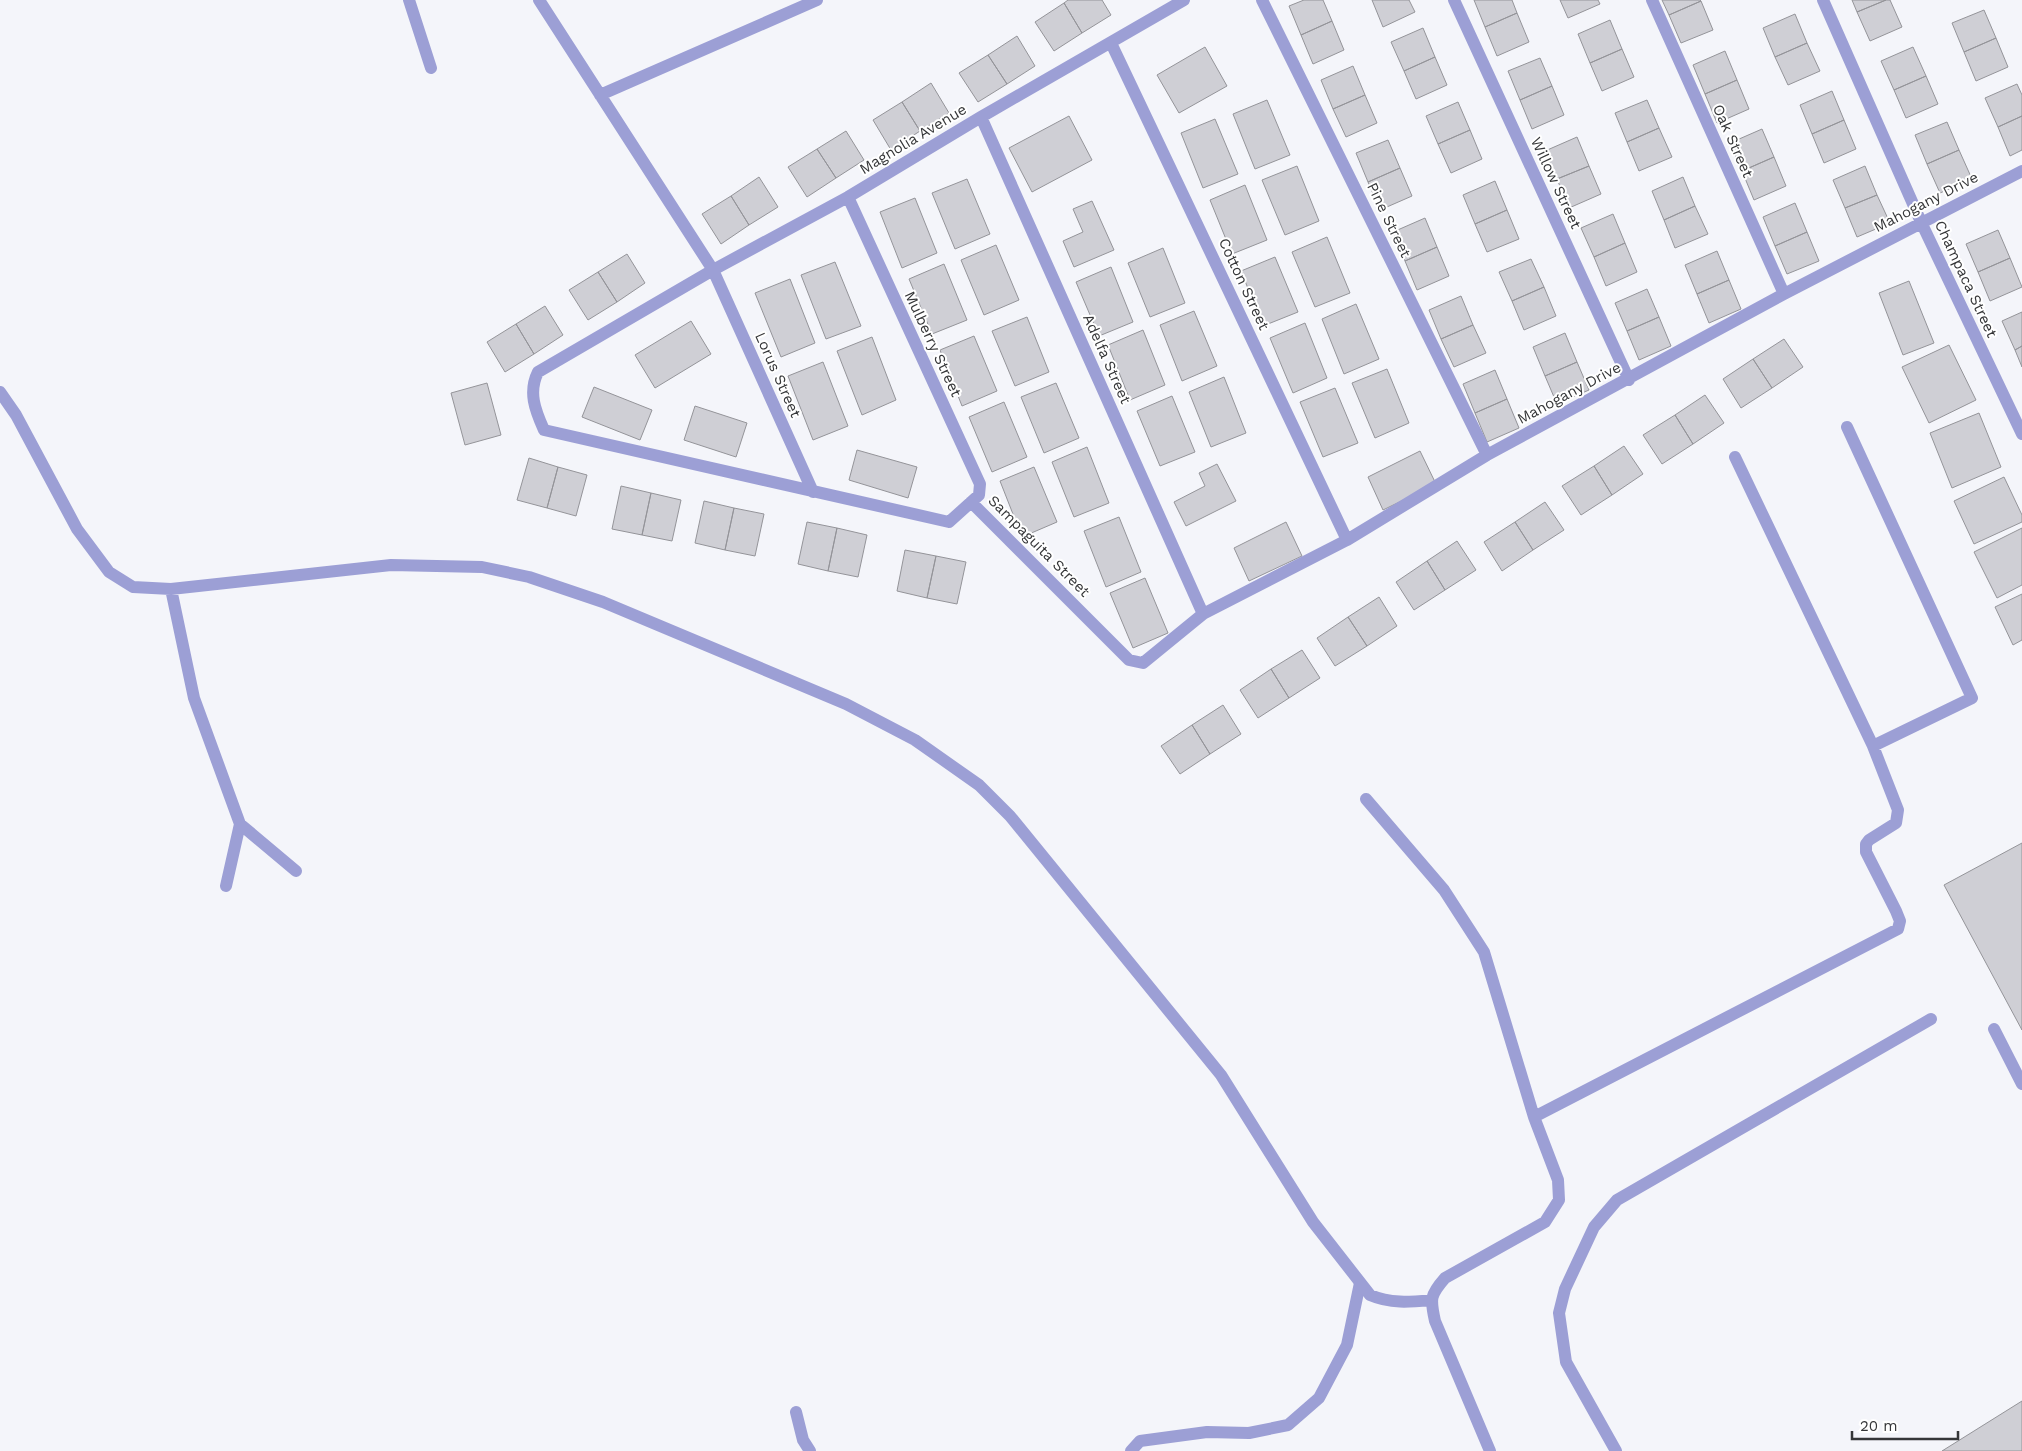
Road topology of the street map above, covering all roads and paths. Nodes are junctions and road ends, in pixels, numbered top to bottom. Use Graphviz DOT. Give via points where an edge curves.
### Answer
graph roads {
  1 [pos="409,0"];
  2 [pos="539,0"];
  3 [pos="817,0"];
  4 [pos="1184,0"];
  5 [pos="1262,0"];
  6 [pos="1454,0"];
  7 [pos="1652,0"];
  8 [pos="1823,0"];
  9 [pos="1111,43"];
  10 [pos="431,68"];
  11 [pos="600,95"];
  12 [pos="981,117"];
  13 [pos="2022,171"];
  14 [pos="848,197"];
  15 [pos="1921,222"];
  16 [pos="713,270"];
  17 [pos="1784,294"];
  18 [pos="1629,380"];
  19 [pos="0,392"];
  20 [pos="1847,428"];
  21 [pos="2022,434"];
  22 [pos="1487,455"];
  23 [pos="1735,457"];
  24 [pos="813,492"];
  25 [pos="971,502"];
  26 [pos="1347,540"];
  27 [pos="171,589"];
  28 [pos="1203,614"];
  29 [pos="1143,663"];
  30 [pos="1873,746"];
  31 [pos="1366,799"];
  32 [pos="240,824"];
  33 [pos="296,871"];
  34 [pos="226,886"];
  35 [pos="1931,1019"];
  36 [pos="1994,1029"];
  37 [pos="2022,1084"];
  38 [pos="1534,1116"];
  39 [pos="1360,1283"];
  40 [pos="1432,1300"];
  41 [pos="796,1412"];
  42 [pos="810,1451"];
  43 [pos="1130,1451"];
  44 [pos="1490,1451"];
  45 [pos="1616,1451"];
  1 -- 10 [label="street"];
  2 -- 11 [label="street"];
  3 -- 11 [label="street"];
  4 -- 9 [label="street, Magnolia Avenue"];
  5 -- 22 [label="street, Pine Street"];
  6 -- 18 [label="street, Willow Street"];
  7 -- 17 [label="street, Oak Street"];
  8 -- 15 [label="street, Champaca Street"];
  9 -- 12 [label="street, Magnolia Avenue"];
  9 -- 26 [label="street, Cotton Street"];
  11 -- 16 [label="street"];
  12 -- 14 [label="street, Magnolia Avenue"];
  12 -- 28 [label="street, Adelfa Street"];
  13 -- 15 [label="street, Mahogany Drive"];
  14 -- 16 [label="street, Magnolia Avenue"];
  14 -- 25 [label="street, Mulberry Street" via="980,484 979,495"];
  15 -- 17 [label="street, Mahogany Drive"];
  15 -- 21 [label="street, Champaca Street"];
  16 -- 24 [label="street, Lorus Street"];
  16 -- 24 [label="street, Magnolia Avenue" via="538,372 533,383 534,393 536,412 544,430"];
  17 -- 18 [label="street, Mahogany Drive"];
  18 -- 22 [label="street, Mahogany Drive"];
  19 -- 27 [label="street" via="16,415 77,530 109,572 133,587"];
  20 -- 30 [label="street" via="1972,698"];
  22 -- 26 [label="street, Mahogany Drive"];
  23 -- 30 [label="street"];
  24 -- 25 [label="street, Sampaguita Street" via="949,522"];
  25 -- 29 [label="street, Sampaguita Street" via="1129,660"];
  26 -- 28 [label="street, Mahogany Drive"];
  27 -- 32 [label="street" via="194,698"];
  27 -- 39 [label="street" via="391,565 482,566 529,577 603,602 846,704 915,740 979,785 1010,816 1221,1075 1313,1222"];
  28 -- 29 [label="street, Mahogany Drive"];
  30 -- 38 [label="street" via="1898,816 1896,823 1869,840 1866,852 1896,911 1900,921 1898,929"];
  31 -- 38 [label="street" via="1444,890 1484,952"];
  32 -- 33 [label="street"];
  32 -- 34 [label="street"];
  35 -- 45 [label="street" via="1617,1200 1594,1227 1565,1289 1560,1313 1566,1362"];
  36 -- 37 [label="street"];
  38 -- 40 [label="street" via="1558,1180 1559,1200 1546,1222 1445,1278 1434,1290"];
  39 -- 40 [label="street" via="1370,1295 1381,1300"];
  39 -- 43 [label="street" via="1347,1346 1319,1398 1288,1425 1249,1433 1207,1432 1140,1441"];
  40 -- 44 [label="street" via="1435,1321"];
  41 -- 42 [label="street" via="803,1440"];
}
